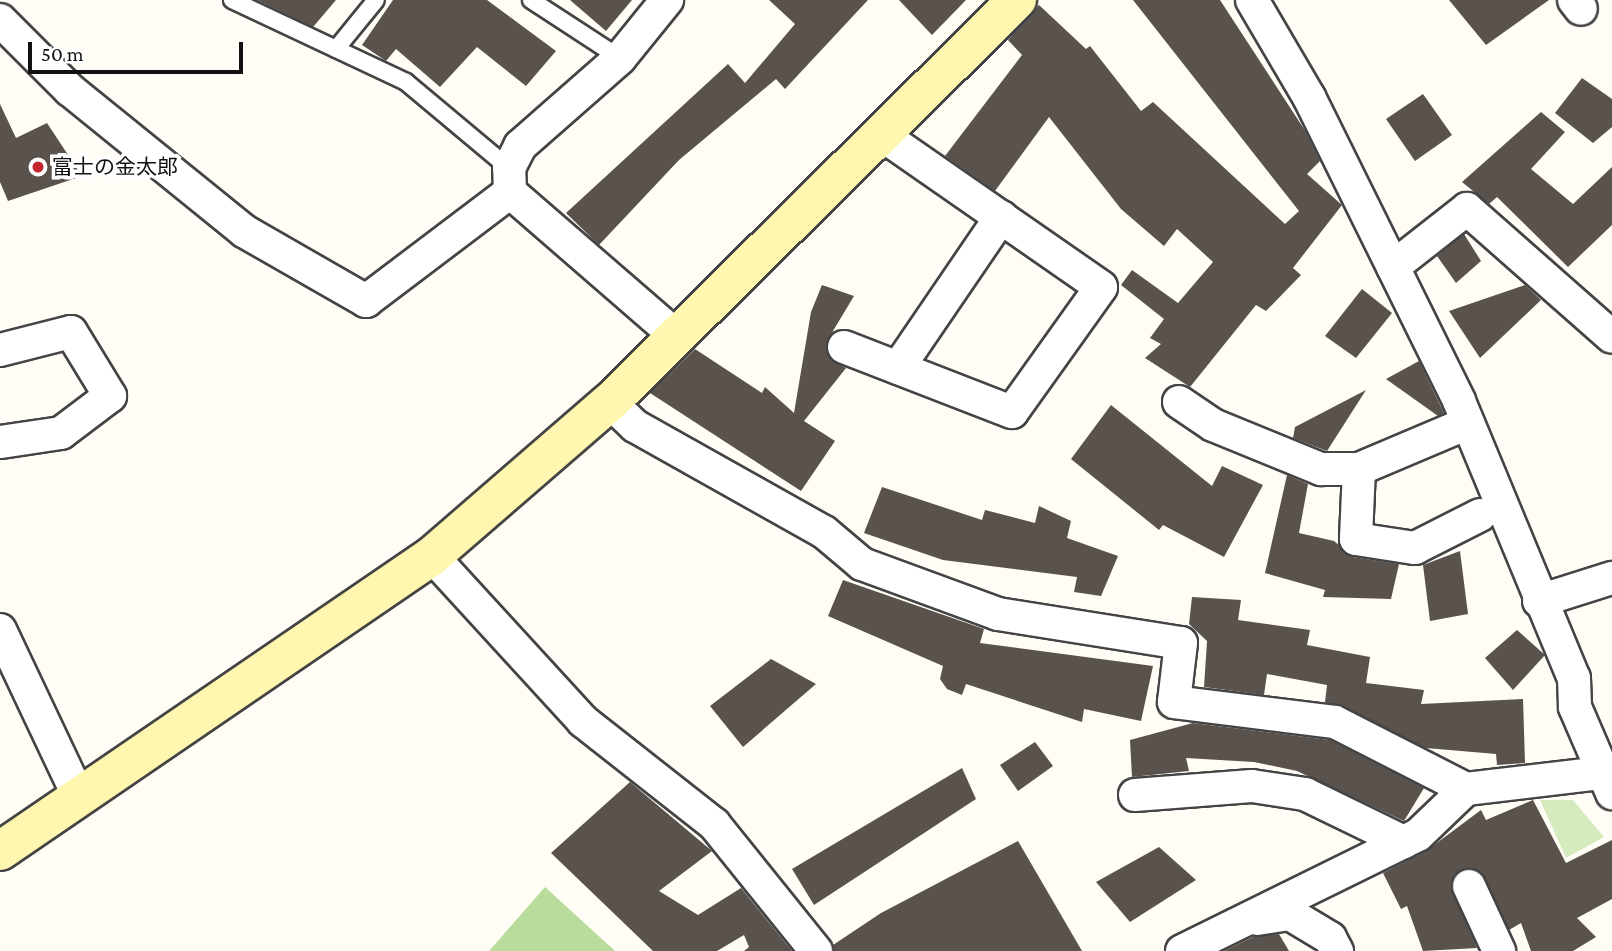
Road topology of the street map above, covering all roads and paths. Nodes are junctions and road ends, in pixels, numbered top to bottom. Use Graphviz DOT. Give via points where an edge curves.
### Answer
graph roads {
  1 [pos="232,0"];
  2 [pos="376,0"];
  3 [pos="530,0"];
  4 [pos="667,0"];
  5 [pos="1252,0"];
  6 [pos="1016,1"];
  7 [pos="0,20"];
  8 [pos="336,49"];
  9 [pos="620,58"];
  10 [pos="881,134"];
  11 [pos="509,180"];
  12 [pos="1001,217"];
  13 [pos="1393,267"];
  14 [pos="676,335"];
  15 [pos="1612,337"];
  16 [pos="844,347"];
  17 [pos="0,350"];
  18 [pos="898,368"];
  19 [pos="610,402"];
  20 [pos="1179,402"];
  21 [pos="1468,423"];
  22 [pos="0,442"];
  23 [pos="1359,469"];
  24 [pos="1480,515"];
  25 [pos="432,556"];
  26 [pos="1612,578"];
  27 [pos="1539,601"];
  28 [pos="0,630"];
  29 [pos="1608,784"];
  30 [pos="1466,789"];
  31 [pos="1135,794"];
  32 [pos="79,797"];
  33 [pos="1404,842"];
  34 [pos="0,851"];
  35 [pos="1469,886"];
  36 [pos="1239,922"];
  37 [pos="816,951"];
  38 [pos="1182,951"];
  39 [pos="1337,951"];
  40 [pos="1499,951"];
  1 -- 8 [label="lane"];
  2 -- 8 [label="lane"];
  3 -- 9 [label="lane"];
  4 -- 9 [label="street"];
  5 -- 13 [label="street" via="1309,97"];
  6 -- 10 [label="street"];
  7 -- 11 [label="street" via="69,90 244,231 366,301"];
  8 -- 11 [label="lane" via="406,82"];
  9 -- 11 [label="street" via="557,107 520,146"];
  10 -- 12 [label="street"];
  10 -- 14 [label="street"];
  11 -- 14 [label="street"];
  12 -- 18 [label="street"];
  12 -- 18 [label="street" via="1101,287 1012,412"];
  13 -- 15 [label="street" via="1467,209"];
  13 -- 21 [label="street"];
  14 -- 19 [label="street"];
  16 -- 18 [label="street"];
  17 -- 22 [label="street" via="71,332 110,396 61,433"];
  19 -- 25 [label="street"];
  19 -- 30 [label="street" via="635,426 824,532 862,564 998,614 1181,643 1174,702 1335,722"];
  20 -- 23 [label="street" via="1213,425 1321,469"];
  21 -- 23 [label="street"];
  21 -- 27 [label="street"];
  23 -- 24 [label="street" via="1356,538 1415,548"];
  25 -- 32 [label="street"];
  25 -- 37 [label="street" via="583,721 714,824"];
  26 -- 27 [label="street"];
  27 -- 29 [label="street" via="1574,678 1575,707"];
  28 -- 32 [label="street"];
  29 -- 30 [label="street"];
  30 -- 33 [label="street"];
  31 -- 33 [label="street" via="1252,786 1305,794"];
  32 -- 34 [label="street"];
  33 -- 36 [label="street"];
  35 -- 40 [label="street"];
  36 -- 38 [label="street"];
  36 -- 39 [label="street" via="1290,914 1330,938"];
}
